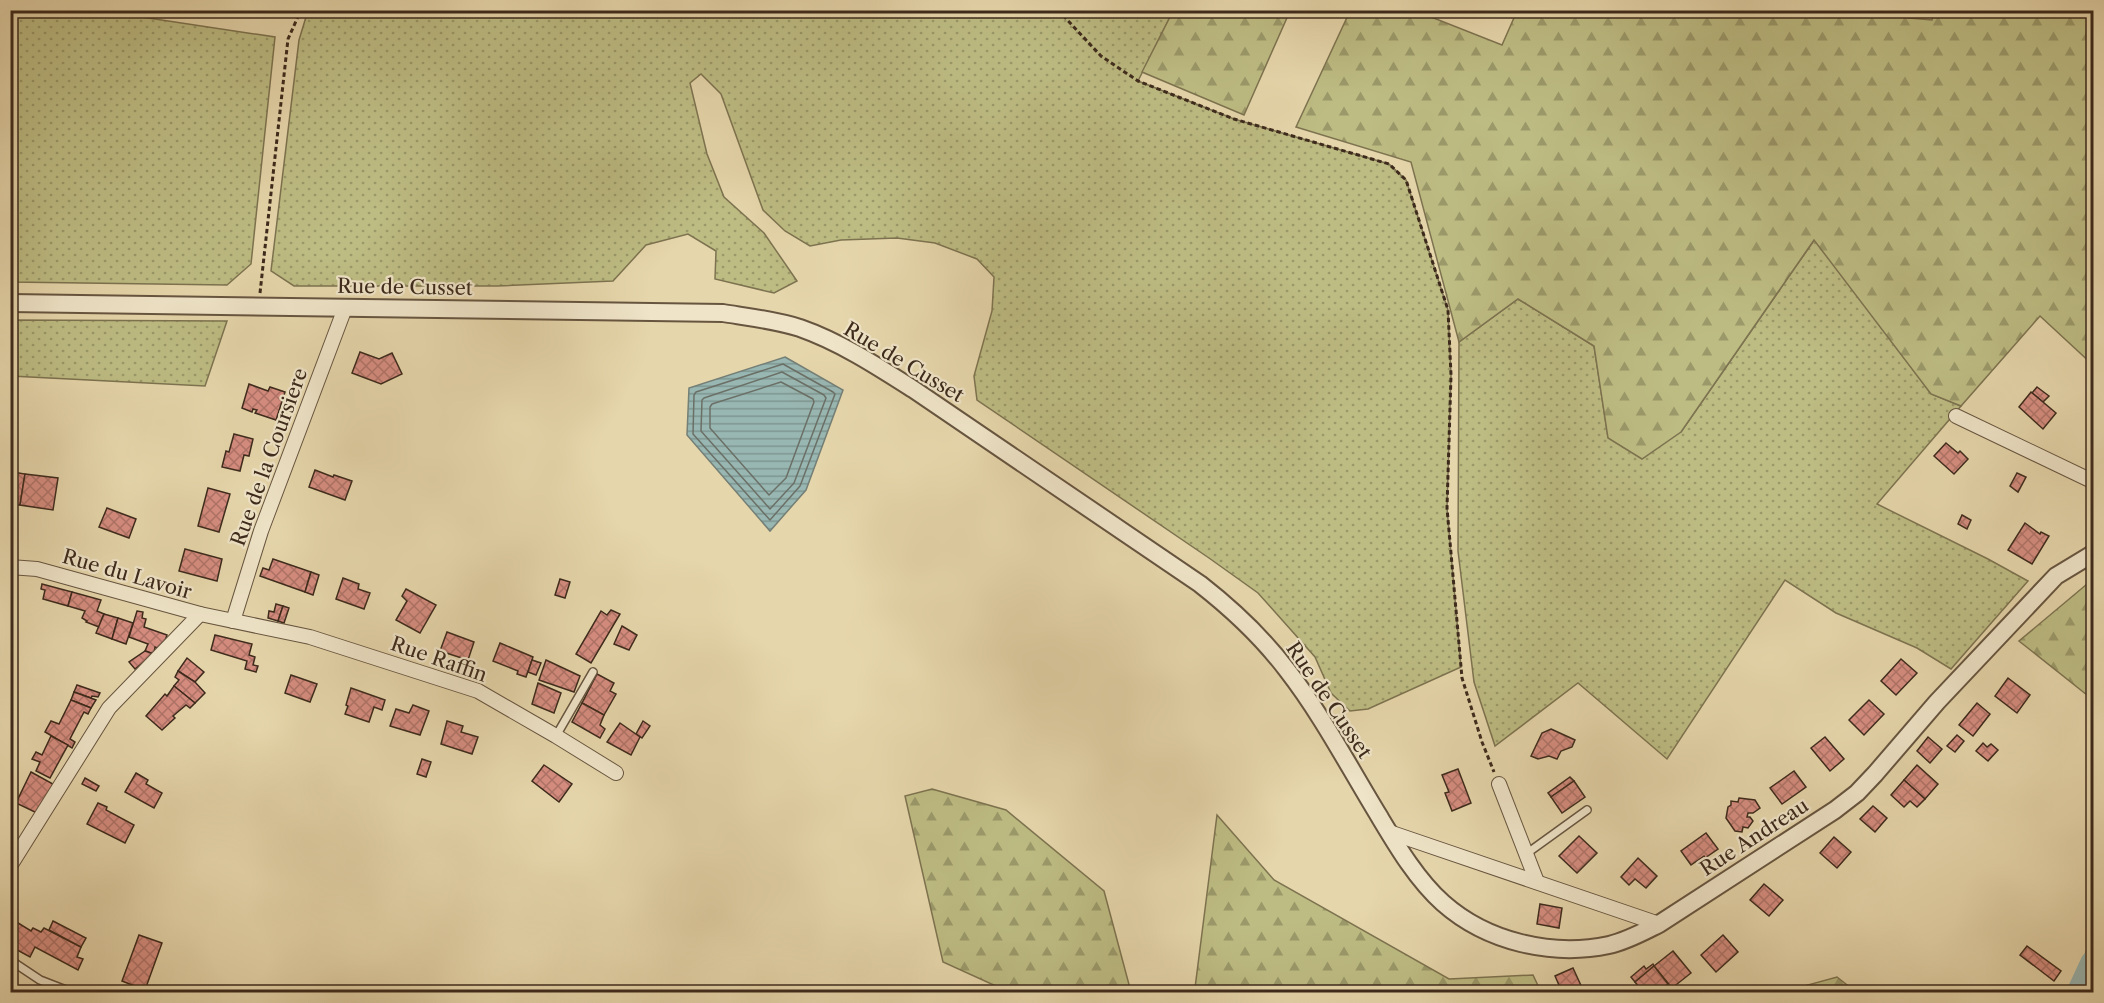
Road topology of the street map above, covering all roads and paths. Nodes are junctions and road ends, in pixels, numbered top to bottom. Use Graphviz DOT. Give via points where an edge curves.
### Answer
graph roads {
  1 [pos="301,10"];
  2 [pos="1058,10"];
  3 [pos="10,303"];
  4 [pos="258,306"];
  5 [pos="345,308"];
  6 [pos="1956,416"];
  7 [pos="2094,482"];
  8 [pos="2094,553"];
  9 [pos="10,567"];
  10 [pos="200,614"];
  11 [pos="233,621"];
  12 [pos="593,672"];
  13 [pos="556,736"];
  14 [pos="616,773"];
  15 [pos="1499,784"];
  16 [pos="1587,810"];
  17 [pos="1389,831"];
  18 [pos="1526,854"];
  19 [pos="10,866"];
  20 [pos="1537,882"];
  21 [pos="1659,924"];
  22 [pos="10,960"];
  23 [pos="71,993"];
  1 -- 4 [label="path" via="288,39"];
  2 -- 15 [label="path" via="1101,57 1138,81 1234,119 1389,164 1406,180 1448,310 1451,375 1447,508 1462,678"];
  3 -- 4 [label="street, Rue de Cusset"];
  4 -- 5 [label="street, Rue de Cusset"];
  5 -- 11 [label="street, Rue de la Coursiere" via="261,531"];
  5 -- 17 [label="street, Rue de Cusset" via="723,313 800,328 869,361 1233,610 1287,670"];
  6 -- 7 [label="street"];
  8 -- 21 [label="street, Rue Andreau" via="2056,576 1857,793"];
  9 -- 10 [label="street, Rue du Lavoir" via="37,569"];
  10 -- 11 [label="street, Rue du Lavoir"];
  10 -- 19 [label="street" via="109,708"];
  11 -- 13 [label="street, Rue Raffin" via="310,637 477,691"];
  12 -- 13 [label="lane"];
  13 -- 14 [label="street, Rue Raffin"];
  15 -- 18 [label="street"];
  16 -- 18 [label="lane"];
  17 -- 20 [label="street"];
  17 -- 21 [label="street, Rue Andreau" via="1415,871 1443,903 1473,924 1503,938 1539,948 1574,949 1610,945"];
  18 -- 20 [label="street"];
  20 -- 21 [label="street"];
  22 -- 23 [label="lane" via="40,980"];
}
